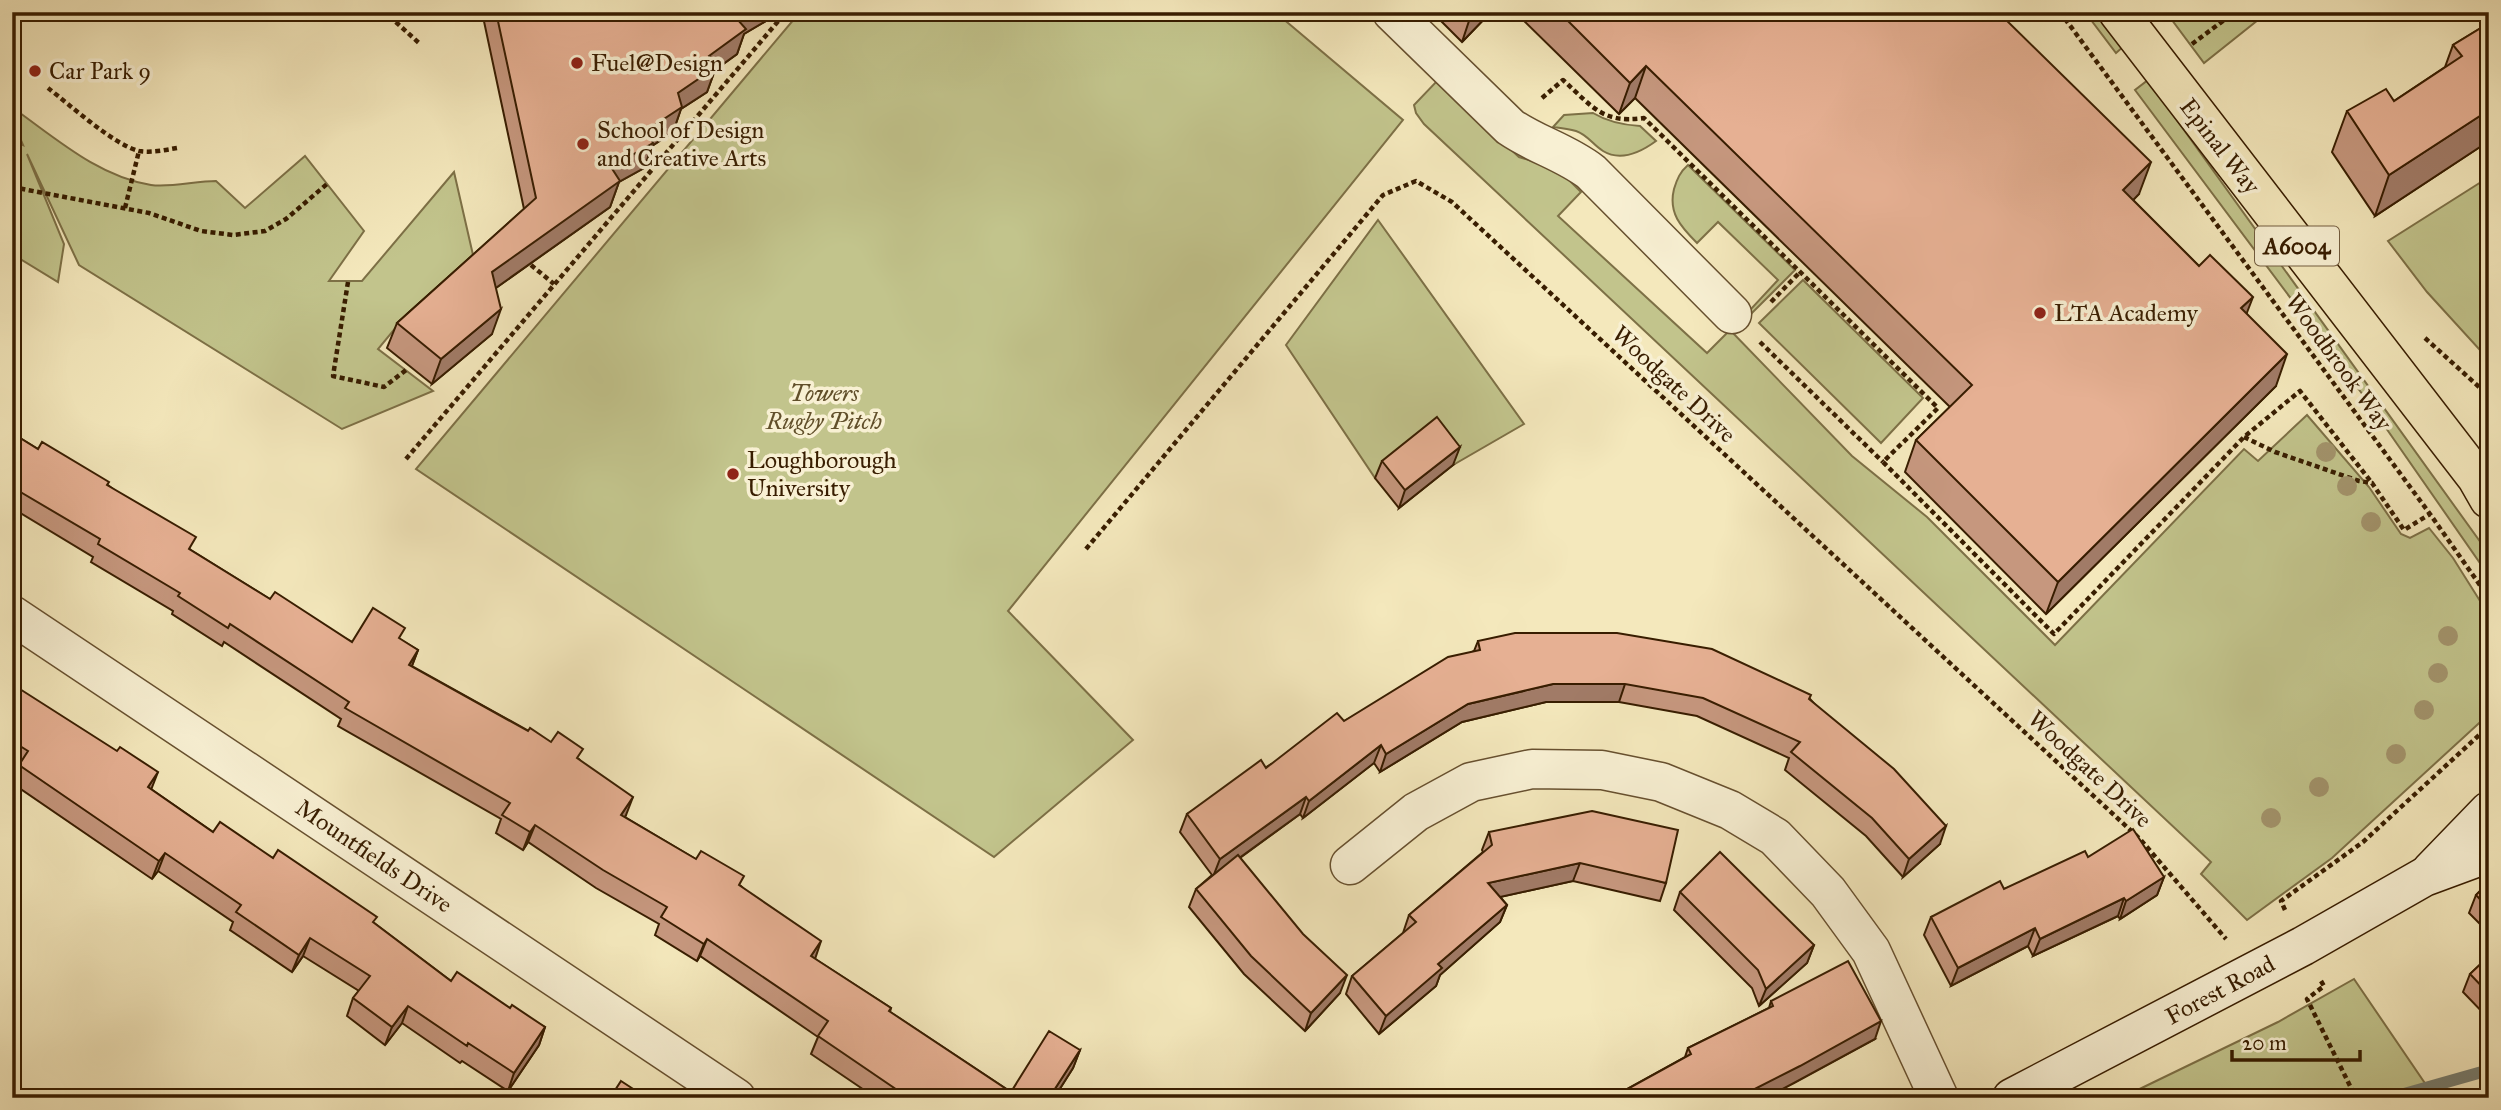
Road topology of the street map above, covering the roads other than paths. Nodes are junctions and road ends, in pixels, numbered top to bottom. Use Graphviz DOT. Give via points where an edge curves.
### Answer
graph roads {
  1 [pos="1392,12"];
  2 [pos="2118,12"];
  3 [pos="1732,314"];
  4 [pos="2485,489"];
  5 [pos="12,615"];
  6 [pos="2489,811"];
  7 [pos="2489,853"];
  8 [pos="1350,865"];
  9 [pos="2424,877"];
  10 [pos="736,1098"];
  11 [pos="1939,1098"];
  12 [pos="2012,1098"];
  1 -- 3 [label="street" via="1510,127 1591,172"];
  2 -- 4 [label="main road, Epinal Way / A6004"];
  5 -- 10 [label="street, Mountfields Drive"];
  6 -- 9 [label="street, Forest Road"];
  7 -- 9 [label="street, Forest Road"];
  8 -- 11 [label="street" via="1416,812 1471,782 1532,769 1602,770 1661,782 1730,810 1775,838 1828,892 1871,951"];
  9 -- 12 [label="street, Forest Road"];
}
